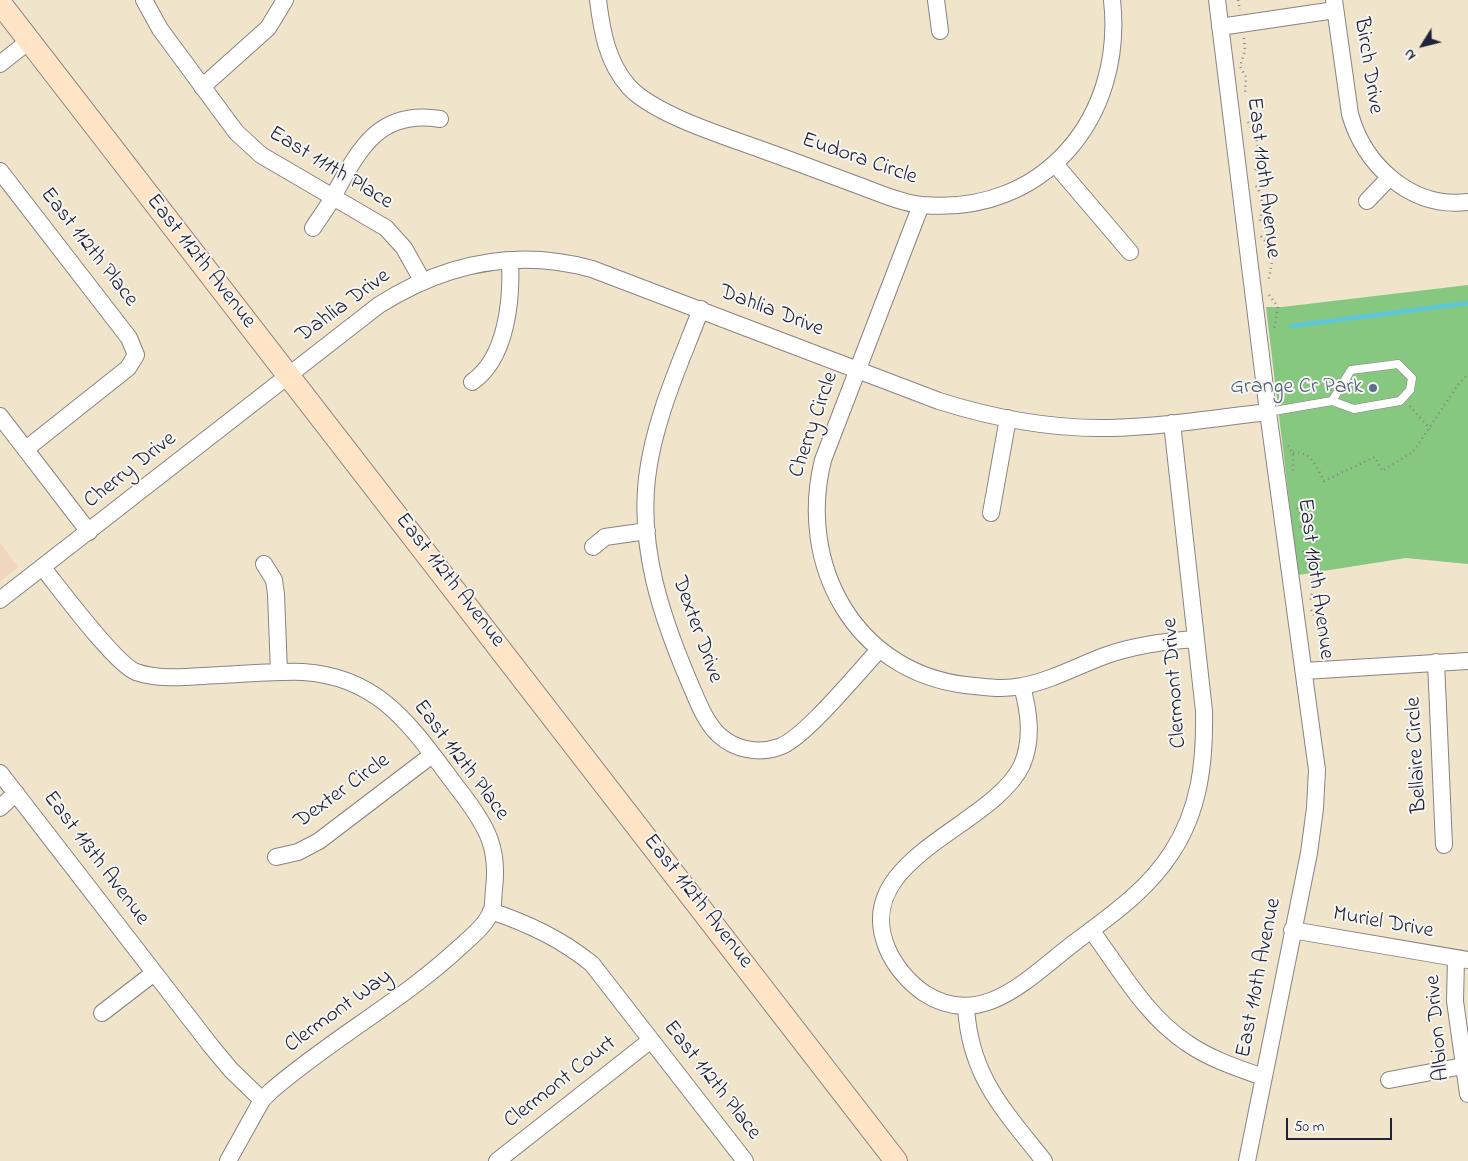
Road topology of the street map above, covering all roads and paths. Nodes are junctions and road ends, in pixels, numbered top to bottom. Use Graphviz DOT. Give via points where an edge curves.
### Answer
graph roads {
  1 [pos="144,0"];
  2 [pos="285,0"];
  3 [pos="598,0"];
  4 [pos="936,0"];
  5 [pos="1112,0"];
  6 [pos="1216,0"];
  7 [pos="1238,0"];
  8 [pos="0,3"];
  9 [pos="1334,5"];
  10 [pos="1242,23"];
  11 [pos="1220,27"];
  12 [pos="940,31"];
  13 [pos="29,41"];
  14 [pos="0,64"];
  15 [pos="202,87"];
  16 [pos="1245,96"];
  17 [pos="1244,116"];
  18 [pos="440,119"];
  19 [pos="1054,164"];
  20 [pos="0,171"];
  21 [pos="1389,178"];
  22 [pos="333,198"];
  23 [pos="1367,201"];
  24 [pos="1468,202"];
  25 [pos="921,205"];
  26 [pos="1260,224"];
  27 [pos="313,228"];
  28 [pos="1259,233"];
  29 [pos="1130,252"];
  30 [pos="510,260"];
  31 [pos="422,280"];
  32 [pos="701,309"];
  33 [pos="1275,337"];
  34 [pos="858,368"];
  35 [pos="1468,374"];
  36 [pos="288,376"];
  37 [pos="472,382"];
  38 [pos="1332,401"];
  39 [pos="1400,401"];
  40 [pos="1268,412"];
  41 [pos="0,416"];
  42 [pos="1008,418"];
  43 [pos="1172,423"];
  44 [pos="1430,429"];
  45 [pos="1285,441"];
  46 [pos="26,449"];
  47 [pos="1292,453"];
  48 [pos="1293,473"];
  49 [pos="1293,502"];
  50 [pos="991,513"];
  51 [pos="647,531"];
  52 [pos="88,532"];
  53 [pos="1300,534"];
  54 [pos="1299,544"];
  55 [pos="593,547"];
  56 [pos="264,564"];
  57 [pos="43,568"];
  58 [pos="0,600"];
  59 [pos="1196,639"];
  60 [pos="879,650"];
  61 [pos="1468,660"];
  62 [pos="1436,662"];
  63 [pos="1328,670"];
  64 [pos="279,672"];
  65 [pos="1304,672"];
  66 [pos="1022,686"];
  67 [pos="432,755"];
  68 [pos="0,773"];
  69 [pos="16,793"];
  70 [pos="0,808"];
  71 [pos="1444,845"];
  72 [pos="276,857"];
  73 [pos="492,911"];
  74 [pos="1091,930"];
  75 [pos="1292,930"];
  76 [pos="1462,959"];
  77 [pos="154,973"];
  78 [pos="966,1007"];
  79 [pos="102,1013"];
  80 [pos="651,1040"];
  81 [pos="1463,1066"];
  82 [pos="1263,1077"];
  83 [pos="1389,1080"];
  84 [pos="1468,1094"];
  85 [pos="262,1100"];
  86 [pos="228,1161"];
  87 [pos="497,1161"];
  88 [pos="745,1161"];
  89 [pos="896,1161"];
  90 [pos="1044,1161"];
  91 [pos="1247,1161"];
  1 -- 15 [label="street, East 111th Place" via="151,16"];
  2 -- 15 [label="street" via="268,28"];
  3 -- 25 [label="street, Eudora Circle" via="612,63 631,89 649,103 699,127"];
  4 -- 12 [label="street"];
  5 -- 19 [label="street, Eudora Circle" via="1113,48 1106,85 1083,133"];
  6 -- 11 [label="street, East 110th Avenue"];
  7 -- 10 [label="path"];
  8 -- 13 [label="street, East 112th Avenue"];
  9 -- 10 [label="street"];
  9 -- 21 [label="street, Birch Drive" via="1354,130 1370,158"];
  10 -- 11 [label="street"];
  10 -- 16 [label="path" via="1246,51 1240,66 1246,77"];
  11 -- 40 [label="street, East 110th Avenue"];
  13 -- 14 [label="street"];
  13 -- 36 [label="street, East 112th Avenue"];
  15 -- 22 [label="street, East 111th Place" via="260,156"];
  17 -- 26 [label="path" via="1257,138 1260,160 1251,179 1261,192"];
  18 -- 22 [label="street" via="405,119 377,131 351,162"];
  19 -- 25 [label="street, Eudora Circle" via="1024,186 990,199"];
  19 -- 29 [label="street"];
  20 -- 46 [label="street, East 112th Place" via="129,338 136,355 128,368"];
  21 -- 23 [label="street"];
  21 -- 24 [label="street, Birch Drive" via="1414,193 1437,200"];
  22 -- 27 [label="street"];
  22 -- 31 [label="street, East 111th Place" via="386,228 404,248"];
  25 -- 34 [label="street, Cherry Circle"];
  28 -- 33 [label="path" via="1270,246 1272,266 1266,290 1278,307"];
  30 -- 31 [label="street, Dahlia Drive"];
  30 -- 32 [label="street, Dahlia Drive" via="572,264"];
  30 -- 37 [label="street" via="512,291 508,315 484,372"];
  31 -- 36 [label="street, Dahlia Drive" via="379,305"];
  32 -- 34 [label="street, Dahlia Drive"];
  32 -- 51 [label="street, Dexter Drive" via="660,420 647,478"];
  34 -- 42 [label="street, Dahlia Drive" via="939,401"];
  34 -- 60 [label="street, Cherry Circle" via="823,460 815,495 816,525 831,588 854,624"];
  35 -- 44 [label="path" via="1453,391"];
  36 -- 52 [label="street, Cherry Drive"];
  36 -- 89 [label="street, East 112th Avenue"];
  38 -- 39 [label="lane" via="1354,409"];
  38 -- 39 [label="lane" via="1351,370 1398,364 1412,378 1410,390"];
  38 -- 40 [label="lane"];
  39 -- 44 [label="path" via="1410,406"];
  40 -- 43 [label="street, Dahlia Drive"];
  40 -- 65 [label="street, East 110th Avenue"];
  41 -- 46 [label="street"];
  42 -- 43 [label="street, Dahlia Drive" via="1082,428"];
  42 -- 50 [label="street"];
  43 -- 59 [label="street, Clermont Drive"];
  44 -- 47 [label="path" via="1413,452 1382,471 1375,457 1324,480 1311,458 1299,452"];
  45 -- 47 [label="path"];
  46 -- 52 [label="street"];
  47 -- 48 [label="path"];
  49 -- 53 [label="path" via="1302,516"];
  51 -- 55 [label="street" via="605,537"];
  51 -- 60 [label="street, Dexter Drive" via="652,578 666,626 707,718 729,742 741,748 762,751 790,742"];
  52 -- 57 [label="street, Cherry Drive"];
  54 -- 63 [label="path" via="1312,567 1314,581 1309,607 1320,625"];
  56 -- 64 [label="street" via="274,580 276,594"];
  57 -- 58 [label="street, Cherry Drive"];
  57 -- 64 [label="street, East 112th Place" via="109,649 136,672 170,676"];
  59 -- 66 [label="street, Cherry Circle" via="1136,646"];
  59 -- 74 [label="street, Clermont Drive" via="1205,752 1195,806 1172,852 1152,878 1129,902"];
  60 -- 66 [label="street, Cherry Circle" via="909,669 937,680 988,688"];
  61 -- 62 [label="street"];
  62 -- 63 [label="street"];
  62 -- 71 [label="street, Bellaire Circle"];
  63 -- 65 [label="street"];
  64 -- 67 [label="street, East 112th Place" via="306,672 340,678 371,691 390,706"];
  65 -- 75 [label="street, East 110th Avenue" via="1316,789 1308,853"];
  66 -- 78 [label="street" via="1029,732 1027,748 1018,770 996,796 903,869 890,888 883,913 886,946 903,974 933,998"];
  67 -- 72 [label="street, Dexter Circle" via="319,840 298,852"];
  67 -- 73 [label="street, East 112th Place" via="476,812 493,846 495,880"];
  68 -- 69 [label="street, East 113th Avenue"];
  69 -- 70 [label="street"];
  69 -- 77 [label="street, East 113th Avenue"];
  73 -- 80 [label="street, East 112th Place" via="555,937 592,964"];
  73 -- 85 [label="street, Clermont Way" via="478,931 443,963 286,1077"];
  74 -- 78 [label="street, Clermont Drive" via="999,998"];
  74 -- 82 [label="street" via="1148,1008 1175,1034 1212,1058"];
  75 -- 76 [label="street, Muriel Drive"];
  75 -- 82 [label="street, East 110th Avenue"];
  76 -- 81 [label="street, Albion Drive" via="1455,1001"];
  77 -- 79 [label="street"];
  77 -- 85 [label="street, East 113th Avenue" via="231,1070"];
  78 -- 90 [label="street" via="970,1044 980,1073"];
  80 -- 87 [label="street, Clermont Court"];
  80 -- 88 [label="street, East 112th Place"];
  81 -- 83 [label="street"];
  81 -- 84 [label="street, Albion Drive"];
  82 -- 91 [label="street, East 110th Avenue"];
  85 -- 86 [label="street, Clermont Way"];
}
